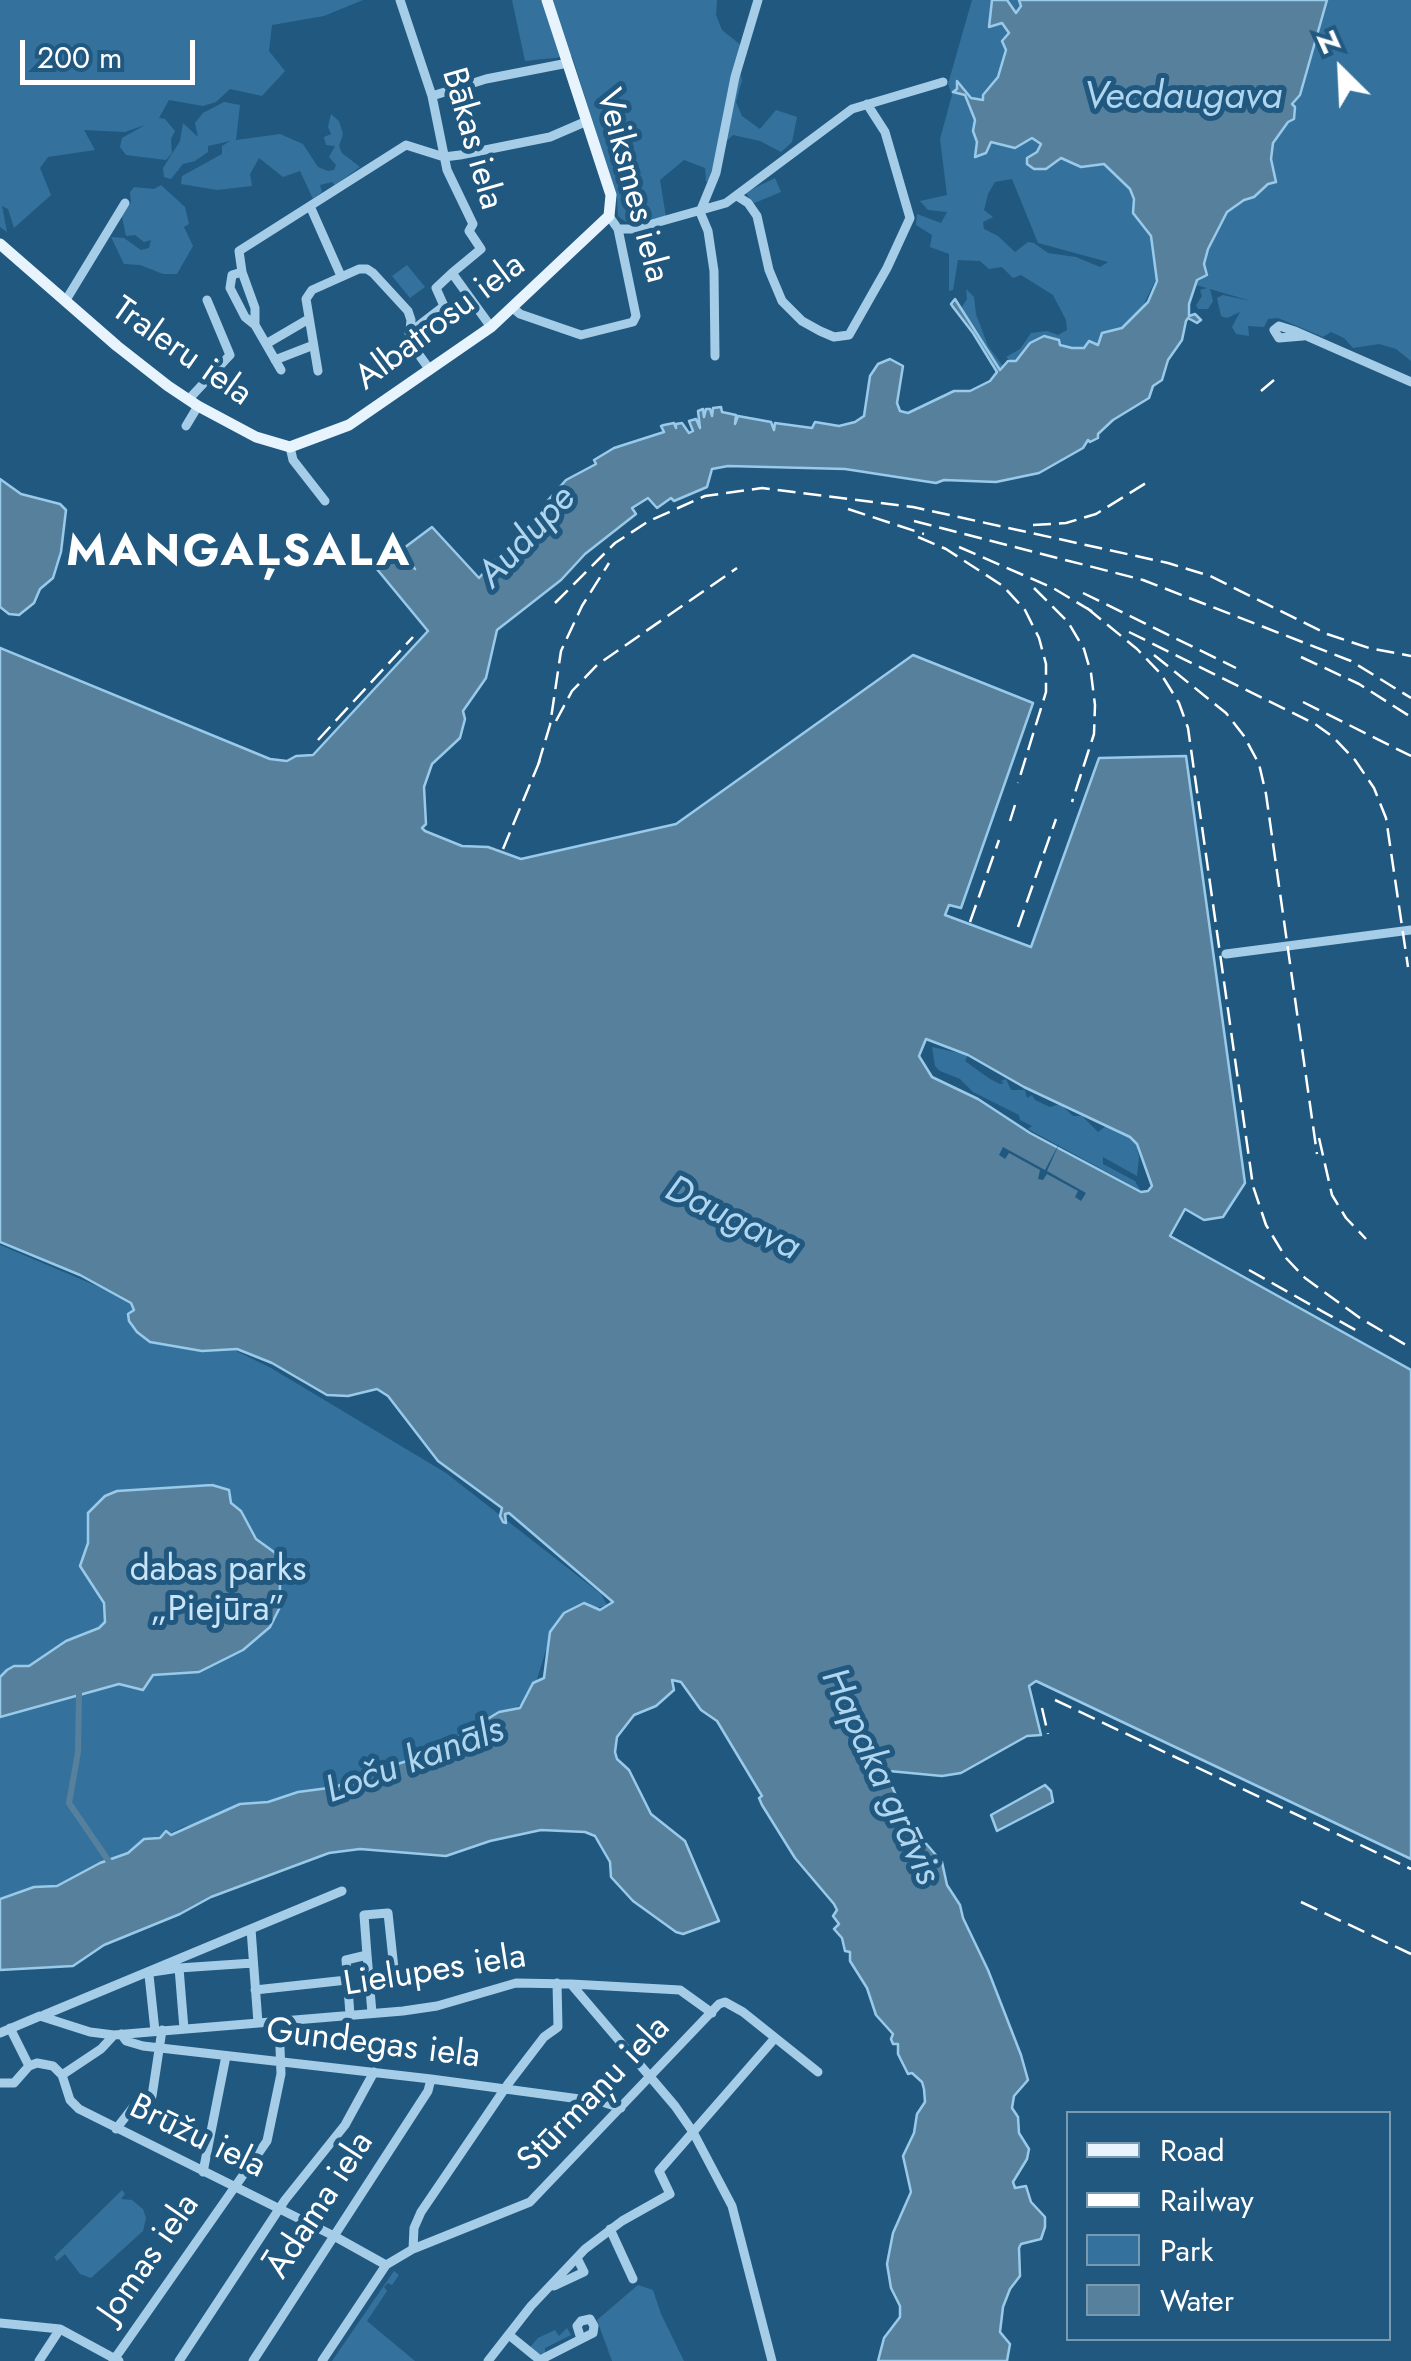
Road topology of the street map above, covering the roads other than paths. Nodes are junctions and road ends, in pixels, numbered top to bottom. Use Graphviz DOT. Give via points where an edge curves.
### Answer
graph roads {
  1 [pos="400,0"];
  2 [pos="547,0"];
  3 [pos="758,0"];
  4 [pos="568,63"];
  5 [pos="943,82"];
  6 [pos="432,96"];
  7 [pos="868,104"];
  8 [pos="587,121"];
  9 [pos="444,156"];
  10 [pos="737,196"];
  11 [pos="125,203"];
  12 [pos="310,206"];
  13 [pos="700,212"];
  14 [pos="609,216"];
  15 [pos="618,229"];
  16 [pos="0,244"];
  17 [pos="242,272"];
  18 [pos="452,273"];
  19 [pos="341,276"];
  20 [pos="66,300"];
  21 [pos="208,300"];
  22 [pos="513,308"];
  23 [pos="308,320"];
  24 [pos="254,325"];
  25 [pos="492,327"];
  26 [pos="408,333"];
  27 [pos="1303,336"];
  28 [pos="266,344"];
  29 [pos="311,346"];
  30 [pos="715,356"];
  31 [pos="275,360"];
  32 [pos="281,370"];
  33 [pos="430,370"];
  34 [pos="318,371"];
  35 [pos="1411,382"];
  36 [pos="193,403"];
  37 [pos="186,426"];
  38 [pos="290,447"];
  39 [pos="325,501"];
  40 [pos="1411,930"];
  41 [pos="1226,954"];
  42 [pos="342,1891"];
  43 [pos="250,1928"];
  44 [pos="203,1948"];
  45 [pos="367,1955"];
  46 [pos="253,1963"];
  47 [pos="204,1966"];
  48 [pos="178,1968"];
  49 [pos="151,1970"];
  50 [pos="370,1979"];
  51 [pos="347,1980"];
  52 [pos="557,1983"];
  53 [pos="571,1984"];
  54 [pos="255,1990"];
  55 [pos="372,2013"];
  56 [pos="712,2013"];
  57 [pos="350,2014"];
  58 [pos="40,2016"];
  59 [pos="279,2021"];
  60 [pos="258,2023"];
  61 [pos="184,2029"];
  62 [pos="5,2030"];
  63 [pos="158,2031"];
  64 [pos="118,2035"];
  65 [pos="775,2038"];
  66 [pos="162,2048"];
  67 [pos="226,2056"];
  68 [pos="282,2062"];
  69 [pos="29,2066"];
  70 [pos="374,2072"];
  71 [pos="818,2072"];
  72 [pos="62,2075"];
  73 [pos="651,2078"];
  74 [pos="431,2079"];
  75 [pos="0,2083"];
  76 [pos="504,2088"];
  77 [pos="621,2108"];
  78 [pos="116,2129"];
  79 [pos="693,2132"];
  80 [pos="204,2172"];
  81 [pos="235,2187"];
  82 [pos="278,2209"];
  83 [pos="610,2230"];
  84 [pos="334,2236"];
  85 [pos="413,2249"];
  86 [pos="386,2265"];
  87 [pos="632,2280"];
  88 [pos="0,2323"];
  89 [pos="60,2329"];
  90 [pos="509,2335"];
  91 [pos="581,2339"];
  92 [pos="115,2360"];
  93 [pos="39,2361"];
  94 [pos="179,2361"];
  95 [pos="253,2361"];
  96 [pos="322,2361"];
  97 [pos="488,2361"];
  98 [pos="540,2361"];
  99 [pos="772,2361"];
  1 -- 6 [label="street, Bākas iela"];
  2 -- 4 [label="main road, Veiksmes iela"];
  3 -- 13 [label="street" via="716,173"];
  4 -- 6 [label="street"];
  4 -- 8 [label="main road, Veiksmes iela"];
  5 -- 7 [label="street"];
  6 -- 9 [label="street, Bākas iela"];
  7 -- 10 [label="street" via="828,125"];
  7 -- 10 [label="street" via="885,132 910,218 848,335 820,331 782,301 757,216"];
  8 -- 9 [label="street" via="550,137"];
  8 -- 14 [label="main road, Veiksmes iela" via="612,202"];
  9 -- 12 [label="street" via="406,145"];
  9 -- 18 [label="street, Bākas iela" via="481,249"];
  10 -- 13 [label="street"];
  11 -- 20 [label="street"];
  12 -- 17 [label="street" via="240,251"];
  12 -- 19 [label="street"];
  13 -- 15 [label="street"];
  13 -- 30 [label="street" via="714,271"];
  14 -- 15 [label="street, Veiksmes iela"];
  14 -- 22 [label="main road, Albatrosu iela"];
  15 -- 22 [label="street, Veiksmes iela" via="634,322 581,335"];
  16 -- 20 [label="main road, Traleru iela"];
  17 -- 24 [label="street"];
  17 -- 24 [label="street" via="232,275 230,288"];
  18 -- 25 [label="street"];
  18 -- 26 [label="street" via="436,288 444,306"];
  19 -- 23 [label="street" via="312,290"];
  19 -- 26 [label="street" via="368,268 408,312"];
  20 -- 36 [label="main road, Traleru iela"];
  21 -- 36 [label="street" via="230,355"];
  22 -- 25 [label="main road, Albatrosu iela"];
  23 -- 28 [label="street"];
  23 -- 29 [label="street"];
  24 -- 28 [label="street"];
  25 -- 33 [label="main road, Albatrosu iela"];
  26 -- 33 [label="street"];
  27 -- 35 [label="street"];
  28 -- 31 [label="street"];
  29 -- 31 [label="street"];
  29 -- 34 [label="street"];
  31 -- 32 [label="street"];
  33 -- 38 [label="main road, Albatrosu iela" via="357,421"];
  36 -- 37 [label="street"];
  36 -- 38 [label="main road, Traleru iela"];
  38 -- 39 [label="street"];
  40 -- 41 [label="street"];
  42 -- 43 [label="street"];
  43 -- 44 [label="street"];
  43 -- 46 [label="street"];
  44 -- 47 [label="street"];
  44 -- 49 [label="street"];
  45 -- 50 [label="street"];
  45 -- 50 [label="street" via="364,1915 388,1913 396,1978"];
  45 -- 51 [label="street" via="348,1958"];
  46 -- 47 [label="street"];
  46 -- 54 [label="street"];
  47 -- 48 [label="street"];
  48 -- 49 [label="street"];
  48 -- 61 [label="street"];
  49 -- 58 [label="street"];
  49 -- 63 [label="street"];
  50 -- 55 [label="street"];
  51 -- 54 [label="street"];
  51 -- 57 [label="street"];
  52 -- 53 [label="street, Lielupes iela"];
  52 -- 55 [label="street, Lielupes iela" via="516,1983 436,2006"];
  52 -- 76 [label="street" via="558,2028"];
  53 -- 56 [label="street" via="680,1990"];
  53 -- 73 [label="street, Lielupes iela"];
  54 -- 60 [label="street"];
  55 -- 57 [label="street, Lielupes iela"];
  56 -- 65 [label="street, Stūrmaņu iela" via="719,2004 731,2004"];
  56 -- 73 [label="street, Stūrmaņu iela"];
  57 -- 59 [label="street, Lielupes iela"];
  58 -- 62 [label="street"];
  58 -- 64 [label="street, Lielupes iela"];
  59 -- 60 [label="street, Lielupes iela"];
  59 -- 68 [label="street, Jomas iela"];
  60 -- 61 [label="street, Lielupes iela"];
  61 -- 63 [label="street, Lielupes iela"];
  62 -- 69 [label="street"];
  63 -- 64 [label="street, Lielupes iela"];
  63 -- 66 [label="street"];
  64 -- 66 [label="street, Gundegas iela"];
  64 -- 72 [label="street"];
  65 -- 71 [label="street, Stūrmaņu iela"];
  65 -- 79 [label="street"];
  66 -- 67 [label="street, Gundegas iela"];
  66 -- 78 [label="street" via="152,2096"];
  67 -- 68 [label="street, Gundegas iela"];
  67 -- 80 [label="street"];
  68 -- 70 [label="street, Gundegas iela"];
  68 -- 81 [label="street, Jomas iela" via="269,2135"];
  69 -- 72 [label="street" via="44,2064"];
  69 -- 75 [label="street" via="14,2083"];
  70 -- 74 [label="street, Gundegas iela"];
  70 -- 82 [label="street" via="345,2125"];
  72 -- 78 [label="street, Brūžu iela" via="78,2109"];
  73 -- 77 [label="street, Stūrmaņu iela"];
  73 -- 79 [label="street, Lielupes iela"];
  74 -- 76 [label="street, Gundegas iela"];
  74 -- 84 [label="street, Ādama iela"];
  76 -- 77 [label="street, Gundegas iela"];
  76 -- 85 [label="street" via="417,2220"];
  77 -- 85 [label="street, Stūrmaņu iela" via="530,2202"];
  78 -- 80 [label="street, Brūžu iela"];
  79 -- 83 [label="street" via="659,2170 670,2194"];
  79 -- 99 [label="street, Lielupes iela" via="732,2206"];
  80 -- 81 [label="street, Brūžu iela"];
  81 -- 82 [label="street, Brūžu iela"];
  81 -- 92 [label="street, Jomas iela"];
  82 -- 84 [label="street, Brūžu iela"];
  82 -- 94 [label="street"];
  83 -- 87 [label="street"];
  83 -- 90 [label="street"];
  84 -- 86 [label="street, Brūžu iela"];
  84 -- 95 [label="street, Ādama iela"];
  85 -- 86 [label="street, Stūrmaņu iela"];
  86 -- 96 [label="street, Stūrmaņu iela"];
  88 -- 89 [label="street"];
  89 -- 92 [label="street"];
  89 -- 93 [label="street"];
  90 -- 97 [label="street"];
  90 -- 98 [label="street"];
  91 -- 98 [label="street"];
}
